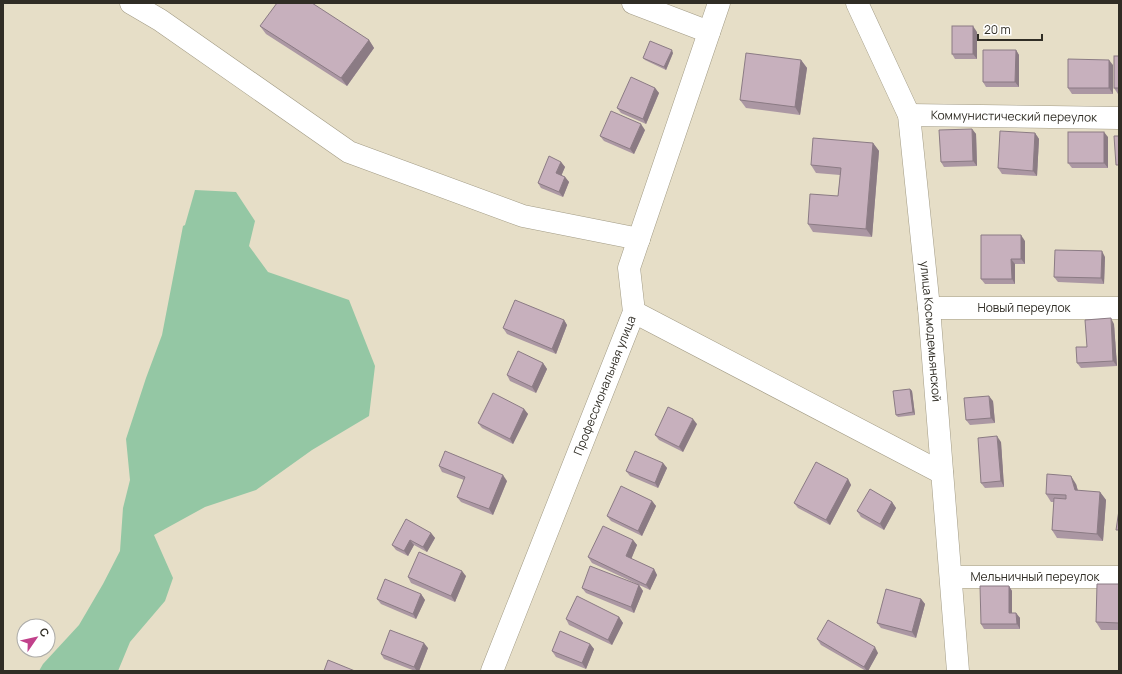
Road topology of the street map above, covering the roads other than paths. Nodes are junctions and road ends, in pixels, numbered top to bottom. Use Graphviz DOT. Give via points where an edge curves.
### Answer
graph roads {
  1 [pos="131,3"];
  2 [pos="633,3"];
  3 [pos="719,3"];
  4 [pos="857,3"];
  5 [pos="709,32"];
  6 [pos="909,115"];
  7 [pos="1119,118"];
  8 [pos="639,239"];
  9 [pos="929,308"];
  10 [pos="1119,308"];
  11 [pos="634,312"];
  12 [pos="942,473"];
  13 [pos="951,577"];
  14 [pos="1119,577"];
  15 [pos="492,671"];
  16 [pos="958,671"];
  1 -- 8 [label="street" via="160,20 349,152 523,216"];
  2 -- 5 [label="street"];
  3 -- 5 [label="street, Профессиональная улица"];
  4 -- 6 [label="street, улица Космодемьянской"];
  5 -- 8 [label="street, Профессиональная улица"];
  6 -- 7 [label="street, Коммунистический переулок"];
  6 -- 9 [label="street, улица Космодемьянской"];
  8 -- 11 [label="street, Профессиональная улица" via="629,268"];
  9 -- 10 [label="street, Новый переулок"];
  9 -- 12 [label="street, улица Космодемьянской"];
  11 -- 12 [label="street"];
  11 -- 15 [label="street, Профессиональная улица"];
  12 -- 13 [label="street, улица Космодемьянской"];
  13 -- 14 [label="street, Мельничный переулок"];
  13 -- 16 [label="street, улица Космодемьянской"];
}
